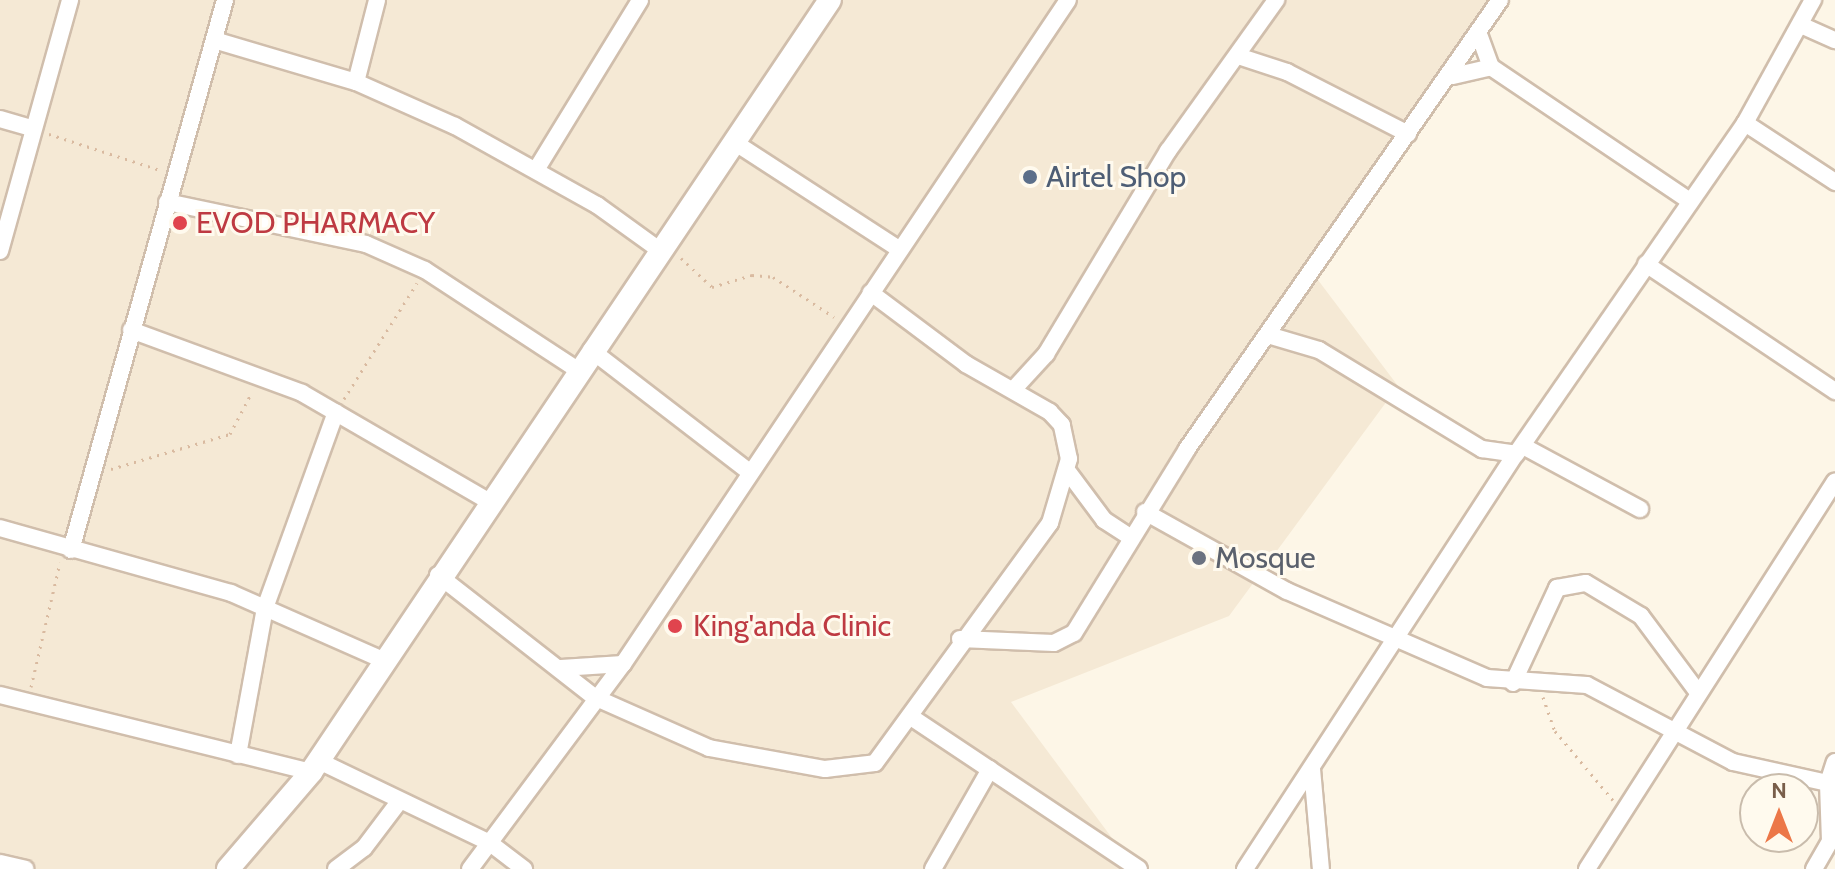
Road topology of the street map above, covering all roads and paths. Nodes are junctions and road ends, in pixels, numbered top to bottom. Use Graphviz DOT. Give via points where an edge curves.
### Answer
graph roads {
  1 [pos="70,0"];
  2 [pos="225,0"];
  3 [pos="377,0"];
  4 [pos="640,0"];
  5 [pos="830,0"];
  6 [pos="1068,0"];
  7 [pos="1276,0"];
  8 [pos="1499,0"];
  9 [pos="1813,0"];
  10 [pos="1805,33"];
  11 [pos="1480,37"];
  12 [pos="214,40"];
  13 [pos="1835,40"];
  14 [pos="1238,56"];
  15 [pos="1491,67"];
  16 [pos="1453,76"];
  17 [pos="356,82"];
  18 [pos="0,119"];
  19 [pos="1745,123"];
  20 [pos="31,128"];
  21 [pos="1408,134"];
  22 [pos="734,142"];
  23 [pos="536,170"];
  24 [pos="176,176"];
  25 [pos="1835,182"];
  26 [pos="1690,201"];
  27 [pos="167,202"];
  28 [pos="660,246"];
  29 [pos="899,249"];
  30 [pos="0,251"];
  31 [pos="1646,264"];
  32 [pos="425,270"];
  33 [pos="871,293"];
  34 [pos="847,327"];
  35 [pos="131,330"];
  36 [pos="1268,335"];
  37 [pos="591,350"];
  38 [pos="578,370"];
  39 [pos="259,374"];
  40 [pos="1013,390"];
  41 [pos="1835,391"];
  42 [pos="336,412"];
  43 [pos="1482,449"];
  44 [pos="1520,450"];
  45 [pos="748,471"];
  46 [pos="1069,473"];
  47 [pos="92,475"];
  48 [pos="1835,481"];
  49 [pos="1497,483"];
  50 [pos="488,501"];
  51 [pos="1640,509"];
  52 [pos="1145,512"];
  53 [pos="0,528"];
  54 [pos="1129,536"];
  55 [pos="67,549"];
  56 [pos="438,575"];
  57 [pos="265,608"];
  58 [pos="960,639"];
  59 [pos="1400,640"];
  60 [pos="385,661"];
  61 [pos="623,664"];
  62 [pos="561,668"];
  63 [pos="1513,683"];
  64 [pos="1533,684"];
  65 [pos="1697,691"];
  66 [pos="0,695"];
  67 [pos="594,697"];
  68 [pos="28,702"];
  69 [pos="911,717"];
  70 [pos="1672,725"];
  71 [pos="238,755"];
  72 [pos="1835,762"];
  73 [pos="315,767"];
  74 [pos="990,769"];
  75 [pos="1312,769"];
  76 [pos="1828,783"];
  77 [pos="398,803"];
  78 [pos="1625,808"];
  79 [pos="490,843"];
  80 [pos="0,863"];
  81 [pos="25,869"];
  82 [pos="228,869"];
  83 [pos="336,869"];
  84 [pos="470,869"];
  85 [pos="524,869"];
  86 [pos="933,869"];
  87 [pos="1139,869"];
  88 [pos="1245,869"];
  89 [pos="1321,869"];
  90 [pos="1587,869"];
  91 [pos="1814,869"];
  1 -- 20 [label="street"];
  2 -- 12 [label="street"];
  3 -- 17 [label="street"];
  4 -- 23 [label="street"];
  5 -- 22 [label="street"];
  6 -- 29 [label="street"];
  7 -- 14 [label="street"];
  8 -- 11 [label="street"];
  9 -- 10 [label="street"];
  10 -- 13 [label="street"];
  10 -- 19 [label="street"];
  11 -- 15 [label="street"];
  11 -- 16 [label="street"];
  12 -- 17 [label="street"];
  12 -- 24 [label="street"];
  14 -- 21 [label="street" via="1287,72"];
  14 -- 40 [label="street" via="1126,216 1046,354"];
  15 -- 16 [label="street"];
  15 -- 26 [label="street"];
  16 -- 21 [label="street"];
  17 -- 23 [label="street"];
  18 -- 20 [label="street"];
  19 -- 25 [label="street"];
  19 -- 26 [label="street"];
  20 -- 24 [label="path"];
  20 -- 30 [label="street"];
  21 -- 36 [label="street"];
  22 -- 28 [label="street"];
  22 -- 29 [label="street"];
  23 -- 28 [label="street"];
  24 -- 27 [label="street"];
  26 -- 31 [label="street"];
  27 -- 32 [label="street" via="325,233"];
  27 -- 35 [label="street"];
  28 -- 34 [label="path" via="707,285 773,277"];
  28 -- 37 [label="street"];
  29 -- 33 [label="street"];
  31 -- 41 [label="street"];
  31 -- 44 [label="street"];
  32 -- 38 [label="street"];
  32 -- 42 [label="path"];
  33 -- 34 [label="street"];
  33 -- 40 [label="street"];
  34 -- 45 [label="street"];
  35 -- 39 [label="street"];
  35 -- 47 [label="street"];
  36 -- 43 [label="street" via="1319,350"];
  36 -- 52 [label="street"];
  37 -- 38 [label="street"];
  37 -- 45 [label="street"];
  38 -- 50 [label="street"];
  39 -- 42 [label="street"];
  39 -- 47 [label="path" via="230,434"];
  40 -- 46 [label="street" via="1062,425"];
  42 -- 50 [label="street"];
  42 -- 57 [label="street"];
  43 -- 44 [label="street"];
  43 -- 49 [label="street"];
  44 -- 49 [label="street"];
  44 -- 51 [label="street"];
  45 -- 61 [label="street"];
  46 -- 54 [label="street" via="1104,520"];
  46 -- 58 [label="street" via="1036,544"];
  47 -- 55 [label="street"];
  48 -- 65 [label="street"];
  49 -- 59 [label="street"];
  50 -- 56 [label="street"];
  52 -- 54 [label="street"];
  52 -- 59 [label="street" via="1287,591"];
  53 -- 55 [label="street"];
  54 -- 58 [label="street" via="1067,640"];
  55 -- 57 [label="street"];
  55 -- 68 [label="path"];
  56 -- 60 [label="street"];
  56 -- 62 [label="street"];
  57 -- 60 [label="street"];
  57 -- 71 [label="street"];
  58 -- 69 [label="street"];
  59 -- 63 [label="street"];
  59 -- 75 [label="street"];
  60 -- 73 [label="street"];
  61 -- 62 [label="street"];
  61 -- 67 [label="street"];
  62 -- 67 [label="street"];
  63 -- 64 [label="street"];
  63 -- 65 [label="street" via="1557,588 1586,583 1641,616"];
  64 -- 70 [label="street" via="1587,685"];
  64 -- 78 [label="path" via="1593,783"];
  65 -- 70 [label="street"];
  66 -- 68 [label="street"];
  67 -- 69 [label="street" via="740,758 825,769 875,763"];
  67 -- 79 [label="street"];
  68 -- 71 [label="street"];
  69 -- 74 [label="street"];
  70 -- 76 [label="street" via="1733,762"];
  70 -- 78 [label="street"];
  71 -- 73 [label="street"];
  72 -- 76 [label="street"];
  73 -- 77 [label="street"];
  73 -- 82 [label="street"];
  74 -- 86 [label="street"];
  74 -- 87 [label="street"];
  75 -- 88 [label="street"];
  75 -- 89 [label="street"];
  76 -- 91 [label="street" via="1830,841"];
  77 -- 79 [label="street"];
  77 -- 83 [label="street" via="364,848"];
  78 -- 90 [label="street"];
  79 -- 84 [label="street"];
  79 -- 85 [label="street"];
  80 -- 81 [label="street"];
}
